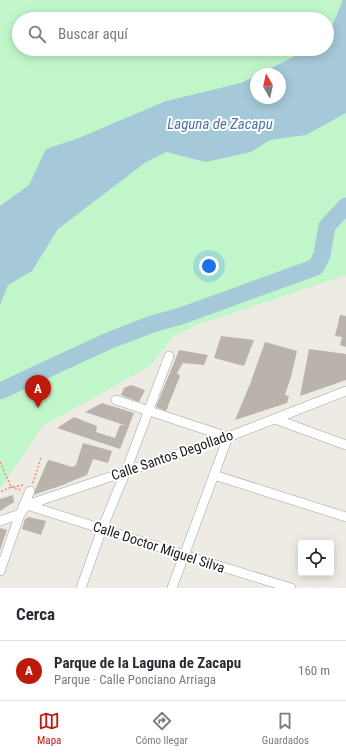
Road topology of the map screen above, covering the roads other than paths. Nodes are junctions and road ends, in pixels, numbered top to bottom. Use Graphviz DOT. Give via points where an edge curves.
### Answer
graph roads {
  1 [pos="169,356"];
  2 [pos="346,391"];
  3 [pos="116,400"];
  4 [pos="148,410"];
  5 [pos="275,419"];
  6 [pos="228,437"];
  7 [pos="346,445"];
  8 [pos="126,471"];
  9 [pos="214,475"];
  10 [pos="30,491"];
  11 [pos="27,505"];
  12 [pos="20,514"];
  13 [pos="346,517"];
  14 [pos="0,521"];
  15 [pos="102,529"];
  16 [pos="184,555"];
  17 [pos="0,572"];
  18 [pos="81,588"];
  19 [pos="172,588"];
  20 [pos="291,588"];
  1 -- 4 [label="street"];
  2 -- 5 [label="street, Calle Santos Degollado"];
  3 -- 4 [label="street"];
  4 -- 6 [label="street"];
  4 -- 8 [label="street"];
  5 -- 6 [label="street, Calle Santos Degollado"];
  5 -- 7 [label="street"];
  6 -- 8 [label="street, Calle Santos Degollado"];
  6 -- 9 [label="street"];
  8 -- 11 [label="street, Calle Santos Degollado"];
  8 -- 15 [label="street"];
  9 -- 13 [label="street"];
  9 -- 16 [label="street"];
  10 -- 12 [label="street"];
  11 -- 12 [label="street"];
  11 -- 15 [label="street, Calle Doctor Miguel Silva"];
  12 -- 14 [label="street"];
  12 -- 17 [label="street"];
  15 -- 16 [label="street, Calle Doctor Miguel Silva"];
  15 -- 18 [label="street"];
  16 -- 19 [label="street"];
  16 -- 20 [label="street, Calle Doctor Miguel Silva"];
}
